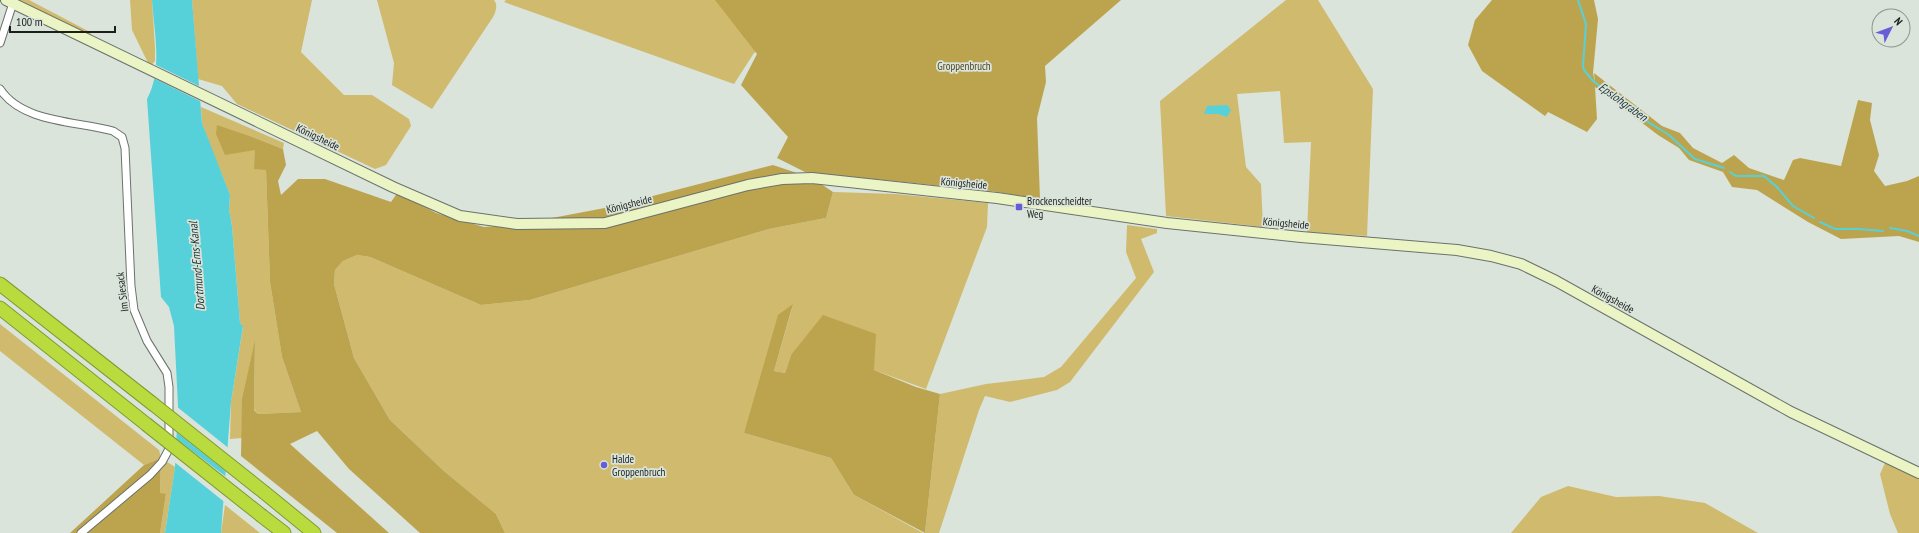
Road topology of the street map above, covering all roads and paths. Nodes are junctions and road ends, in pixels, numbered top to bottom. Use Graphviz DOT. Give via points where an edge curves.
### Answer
graph roads {
  1 [pos="10,2"];
  2 [pos="0,43"];
  3 [pos="0,89"];
  4 [pos="0,284"];
  5 [pos="0,308"];
  6 [pos="1919,473"];
  7 [pos="81,533"];
  8 [pos="284,533"];
  9 [pos="314,533"];
  1 -- 2 [label="street"];
  1 -- 6 [label="main road, Königsheide" via="438,207 460,216 482,220 517,224 605,223 748,185 782,179 812,178 997,198 1166,223 1457,250 1491,256 1521,264 1556,281 1791,412"];
  3 -- 7 [label="street, Im Siesack" via="19,108 42,116 113,131 122,137 125,148 134,310 147,341 169,380 166,457 150,475"];
  4 -- 9 [label="highway, bridge"];
  5 -- 8 [label="highway, bridge"];
}
